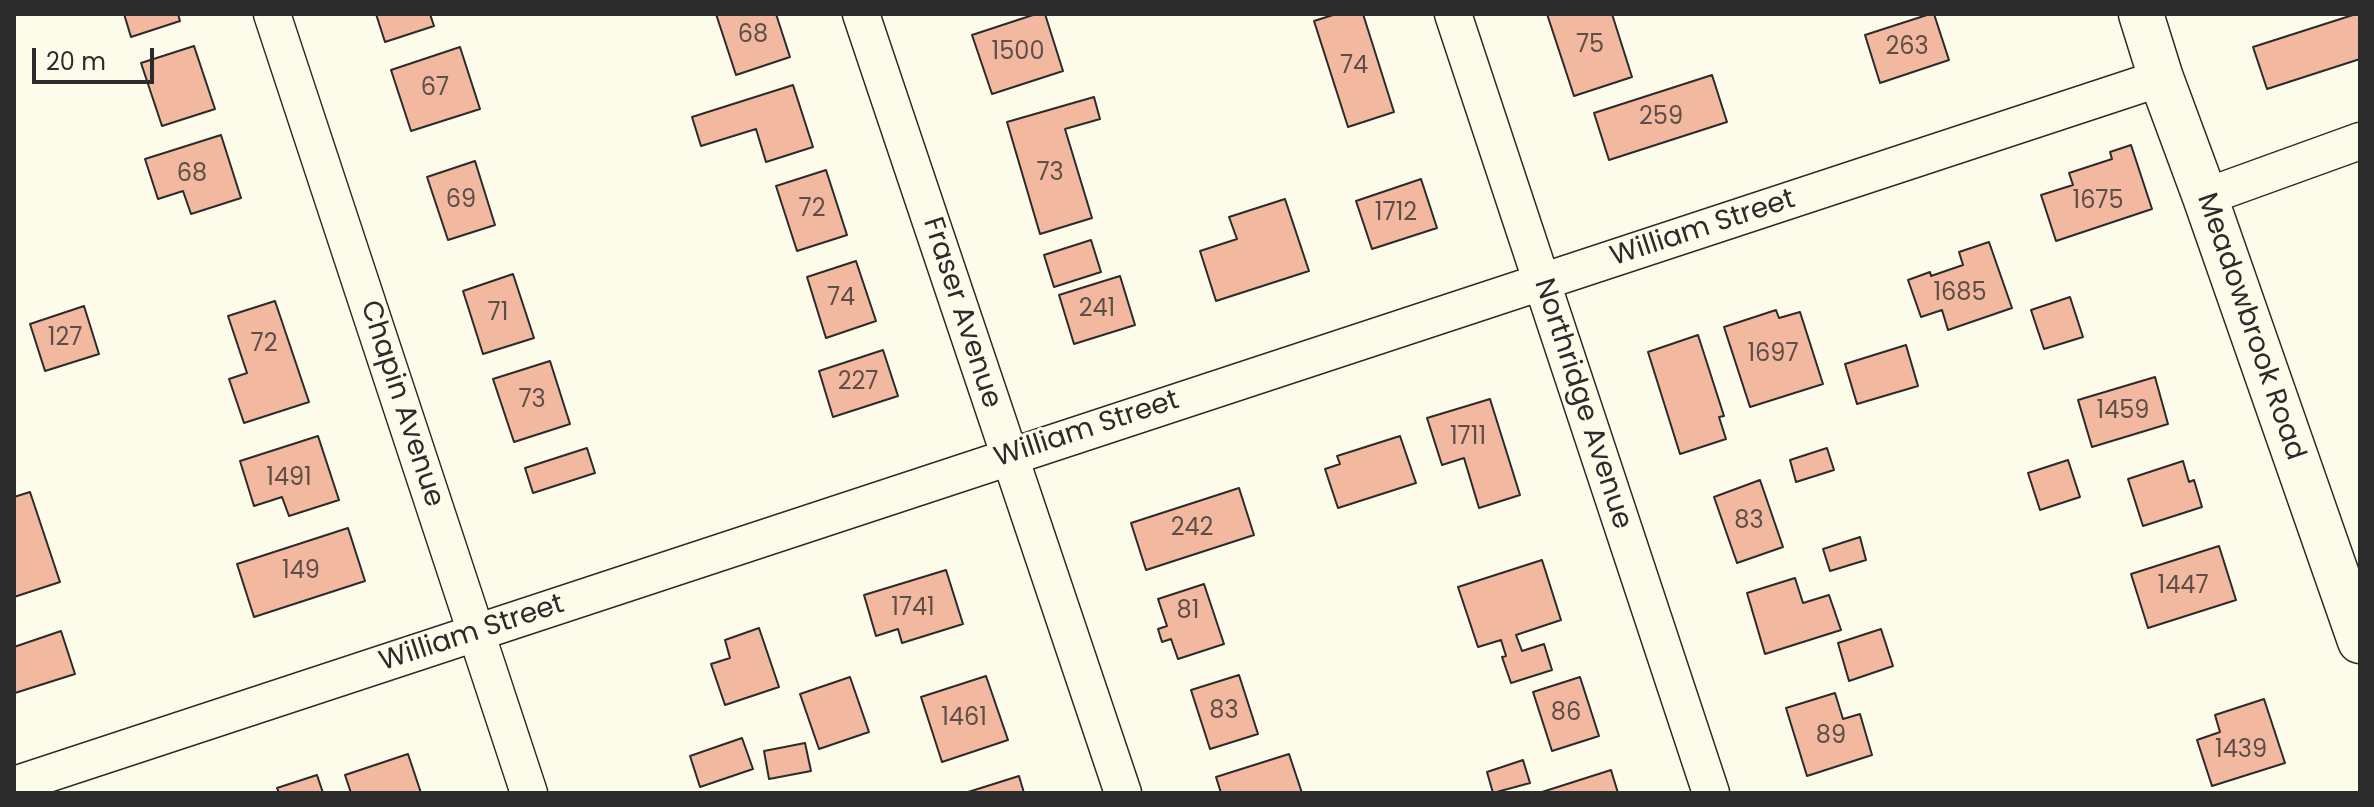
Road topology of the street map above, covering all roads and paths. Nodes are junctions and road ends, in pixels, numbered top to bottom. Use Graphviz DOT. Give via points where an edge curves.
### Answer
graph roads {
  1 [pos="272,14"];
  2 [pos="861,14"];
  3 [pos="1453,14"];
  4 [pos="2141,14"];
  5 [pos="2161,78"];
  6 [pos="2360,141"];
  7 [pos="2205,197"];
  8 [pos="1542,281"];
  9 [pos="1008,456"];
  10 [pos="476,633"];
  11 [pos="2360,640"];
  12 [pos="14,785"];
  13 [pos="529,793"];
  14 [pos="1123,793"];
  15 [pos="1711,793"];
  1 -- 10 [label="street, Chapin Avenue"];
  2 -- 9 [label="street, Fraser Avenue"];
  3 -- 8 [label="street, Northridge Avenue"];
  4 -- 5 [label="street, Meadowbrook Road"];
  5 -- 7 [label="street, Meadowbrook Road"];
  5 -- 8 [label="street, William Street"];
  6 -- 7 [label="street"];
  7 -- 11 [label="street, Meadowbrook Road"];
  8 -- 9 [label="street, William Street"];
  8 -- 15 [label="street, Northridge Avenue"];
  9 -- 10 [label="street, William Street"];
  9 -- 14 [label="street, Fraser Avenue"];
  10 -- 12 [label="street, William Street"];
  10 -- 13 [label="street, Chapin Avenue"];
}
